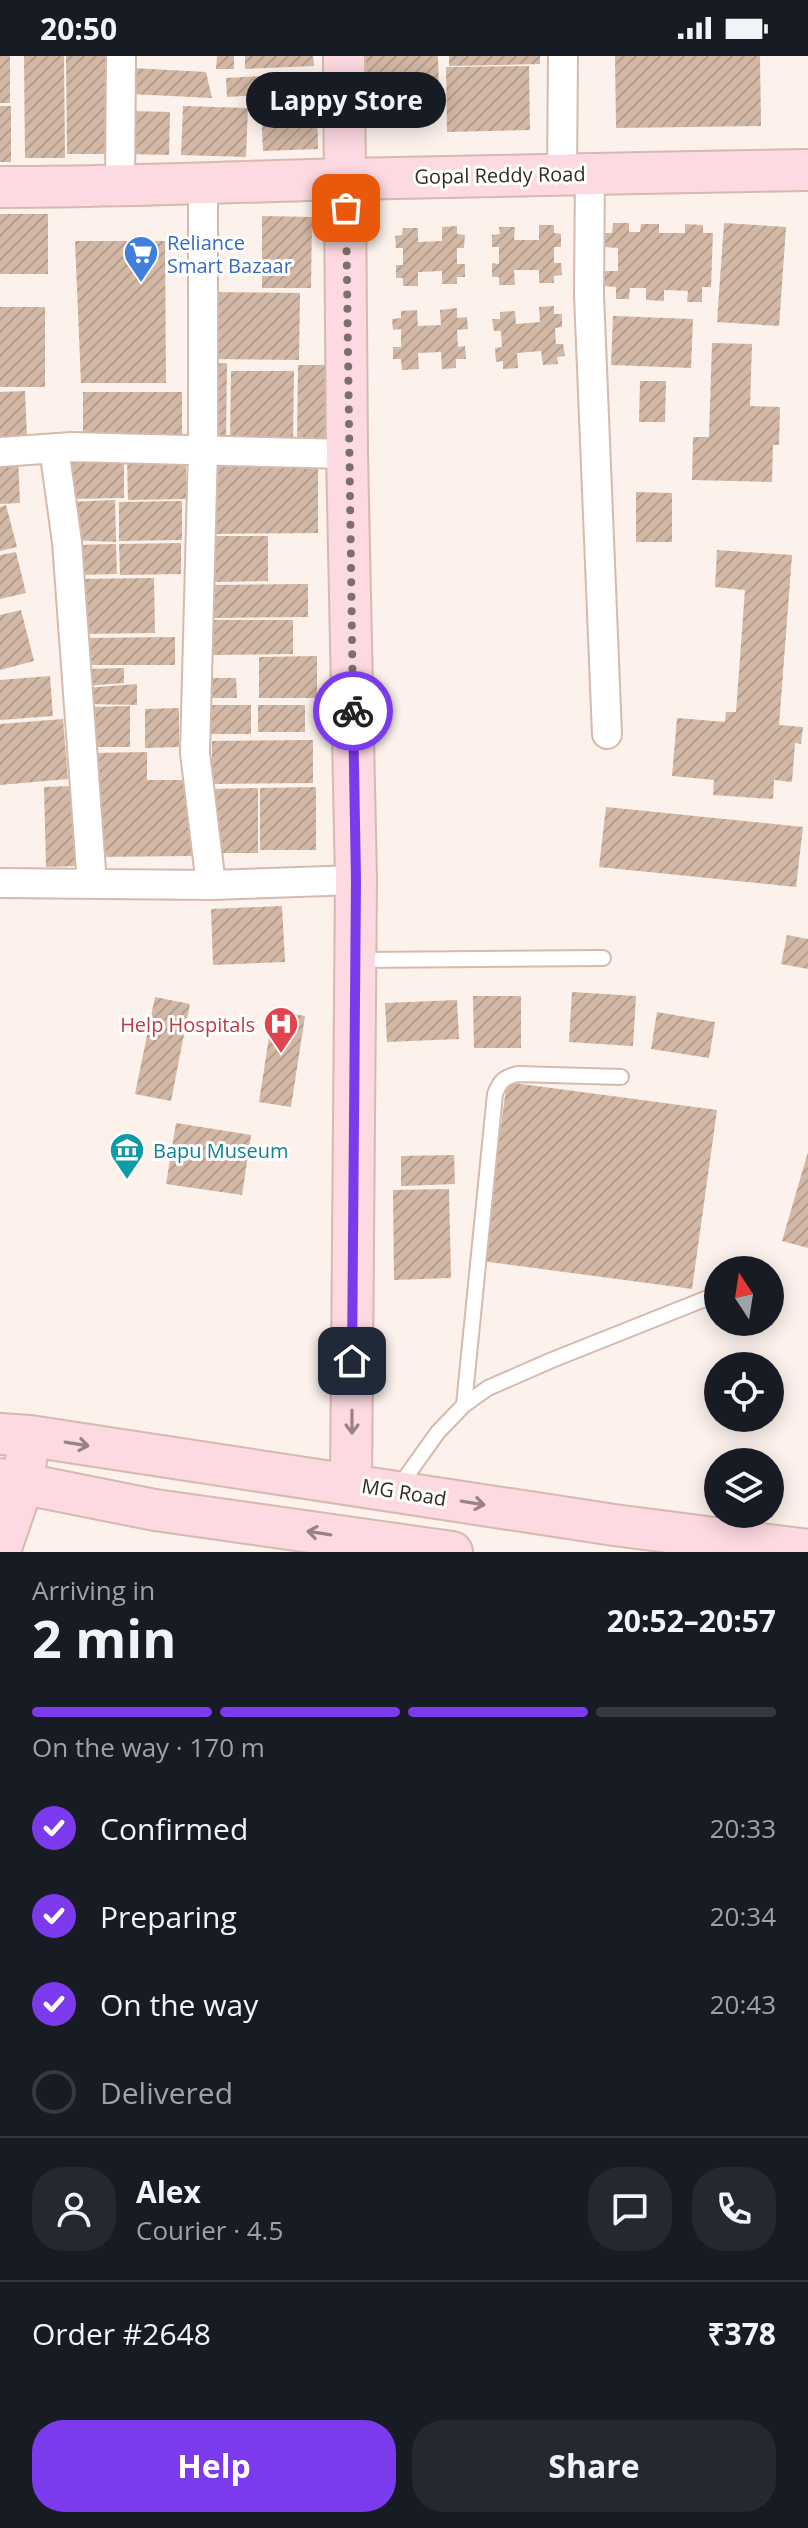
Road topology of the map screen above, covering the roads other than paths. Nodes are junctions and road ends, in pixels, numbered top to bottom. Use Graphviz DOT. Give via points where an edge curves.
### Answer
graph roads {
  1 [pos="121,56"];
  2 [pos="344,56"];
  3 [pos="563,56"];
  4 [pos="808,170"];
  5 [pos="576,174"];
  6 [pos="345,179"];
  7 [pos="203,182"];
  8 [pos="0,187"];
  9 [pos="120,187"];
  10 [pos="54,448"];
  11 [pos="203,449"];
  12 [pos="0,452"];
  13 [pos="347,454"];
  14 [pos="607,734"];
  15 [pos="356,880"];
  16 [pos="0,883"];
  17 [pos="92,884"];
  18 [pos="211,885"];
  19 [pos="603,958"];
  20 [pos="356,960"];
  21 [pos="621,1077"];
  22 [pos="704,1299"];
  23 [pos="464,1405"];
  24 [pos="15,1435"];
  25 [pos="11,1482"];
  26 [pos="351,1484"];
  27 [pos="397,1491"];
  28 [pos="808,1550"];
  29 [pos="0,1551"];
  30 [pos="452,1552"];
  1 -- 9 [label="street"];
  2 -- 6 [label="street"];
  3 -- 5 [label="street"];
  4 -- 5 [label="street, Gopal Reddy Road"];
  5 -- 6 [label="street, Gopal Reddy Road"];
  5 -- 14 [label="street" via="589,295"];
  6 -- 7 [label="street, Gopal Reddy Road"];
  6 -- 13 [label="street"];
  7 -- 9 [label="street, Gopal Reddy Road"];
  7 -- 11 [label="street"];
  8 -- 9 [label="street, Gopal Reddy Road"];
  10 -- 11 [label="street"];
  10 -- 12 [label="street"];
  10 -- 17 [label="street" via="67,542"];
  11 -- 13 [label="street"];
  11 -- 18 [label="street" via="195,753"];
  13 -- 15 [label="street"];
  15 -- 18 [label="street"];
  15 -- 20 [label="street"];
  16 -- 17 [label="street"];
  17 -- 18 [label="street"];
  19 -- 20 [label="lane"];
  20 -- 26 [label="street, one-way"];
  21 -- 23 [label="lane" via="518,1074 505,1076 498,1084"];
  22 -- 23 [label="lane" via="488,1388"];
  23 -- 27 [label="lane"];
  24 -- 25 [label="street"];
  24 -- 26 [label="street, MG Road, one-way"];
  25 -- 29 [label="street"];
  30 -- 25 [label="street, one-way" via="155,1510"];
  26 -- 27 [label="street, MG Road"];
  27 -- 28 [label="street, MG Road, one-way"];
}
